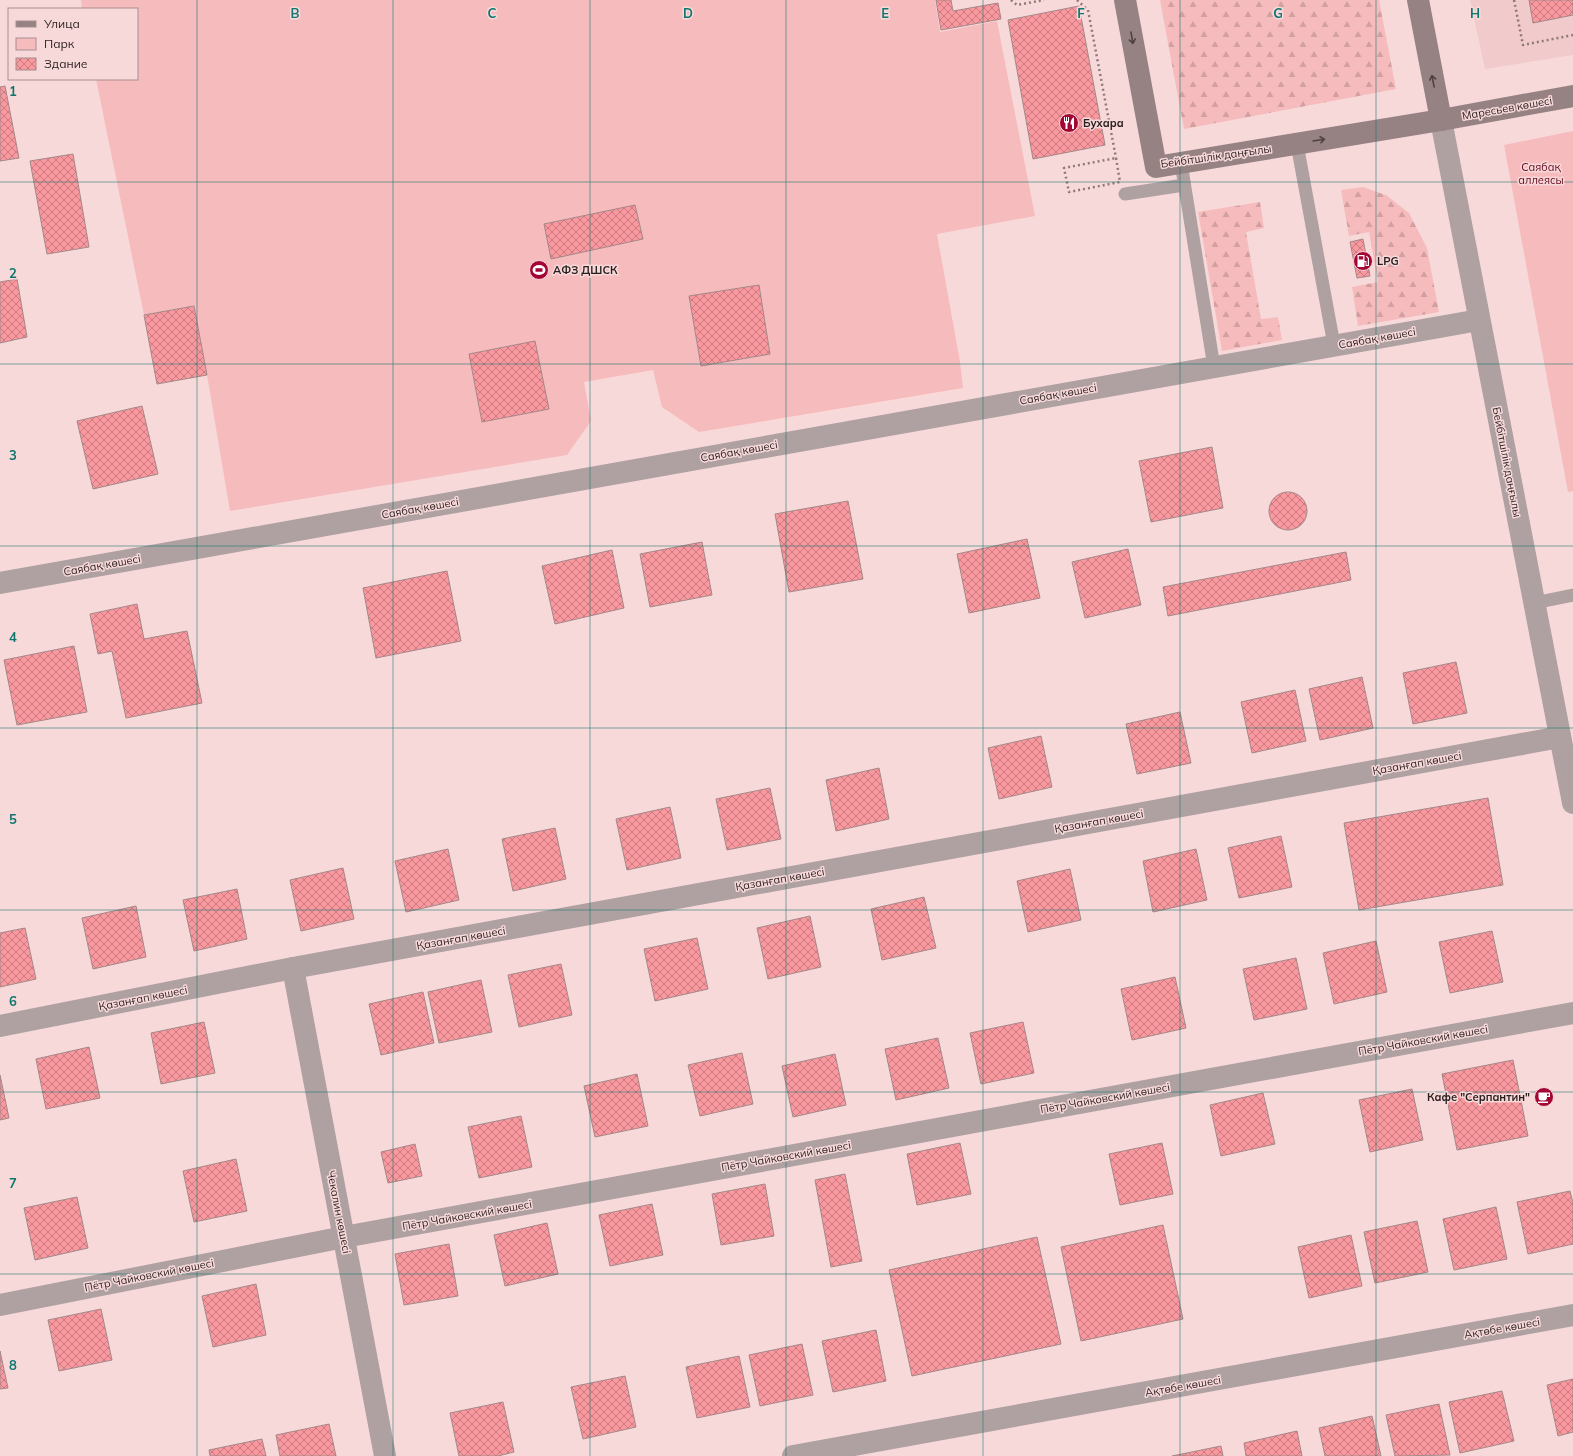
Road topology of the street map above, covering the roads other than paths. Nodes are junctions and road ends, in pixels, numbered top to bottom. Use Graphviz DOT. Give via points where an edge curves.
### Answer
graph roads {
  1 [pos="1125,0"];
  2 [pos="1418,0"];
  3 [pos="1573,96"];
  4 [pos="1441,120"];
  5 [pos="1297,144"];
  6 [pos="1180,163"];
  7 [pos="1184,184"];
  8 [pos="1125,194"];
  9 [pos="1479,320"];
  10 [pos="1334,346"];
  11 [pos="1214,367"];
  12 [pos="0,583"];
  13 [pos="1573,595"];
  14 [pos="1534,603"];
  15 [pos="1560,737"];
  16 [pos="1573,803"];
  17 [pos="293,968"];
  18 [pos="1573,1012"];
  19 [pos="0,1026"];
  20 [pos="344,1237"];
  21 [pos="0,1305"];
  22 [pos="1573,1315"];
  23 [pos="385,1456"];
  24 [pos="793,1456"];
  1 -- 6 [label="main road, Бейбітшілік даңғылы, one-way" via="1156,167"];
  4 -- 2 [label="main road, Бейбітшілік даңғылы, one-way"];
  3 -- 4 [label="main road, Маресьев көшесі"];
  5 -- 4 [label="main road, Бейбітшілік даңғылы, one-way"];
  4 -- 9 [label="street, Бейбітшілік даңғылы"];
  5 -- 6 [label="main road, Бейбітшілік даңғылы"];
  5 -- 10 [label="lane"];
  6 -- 7 [label="lane"];
  7 -- 8 [label="lane"];
  7 -- 11 [label="lane"];
  9 -- 10 [label="street, Саябақ көшесі"];
  9 -- 14 [label="street, Бейбітшілік даңғылы"];
  10 -- 11 [label="street, Саябақ көшесі"];
  11 -- 12 [label="street, Саябақ көшесі"];
  13 -- 14 [label="lane"];
  14 -- 15 [label="street, Бейбітшілік даңғылы"];
  15 -- 16 [label="street, Бейбітшілік даңғылы"];
  15 -- 17 [label="street, Қазанғап көшесі"];
  17 -- 19 [label="street, Қазанғап көшесі"];
  17 -- 20 [label="street, Чекалин көшесі"];
  18 -- 20 [label="street, Пётр Чайковский көшесі"];
  20 -- 21 [label="street, Пётр Чайковский көшесі"];
  20 -- 23 [label="street, Чекалин көшесі"];
  22 -- 24 [label="street, Ақтөбе көшесі"];
}
